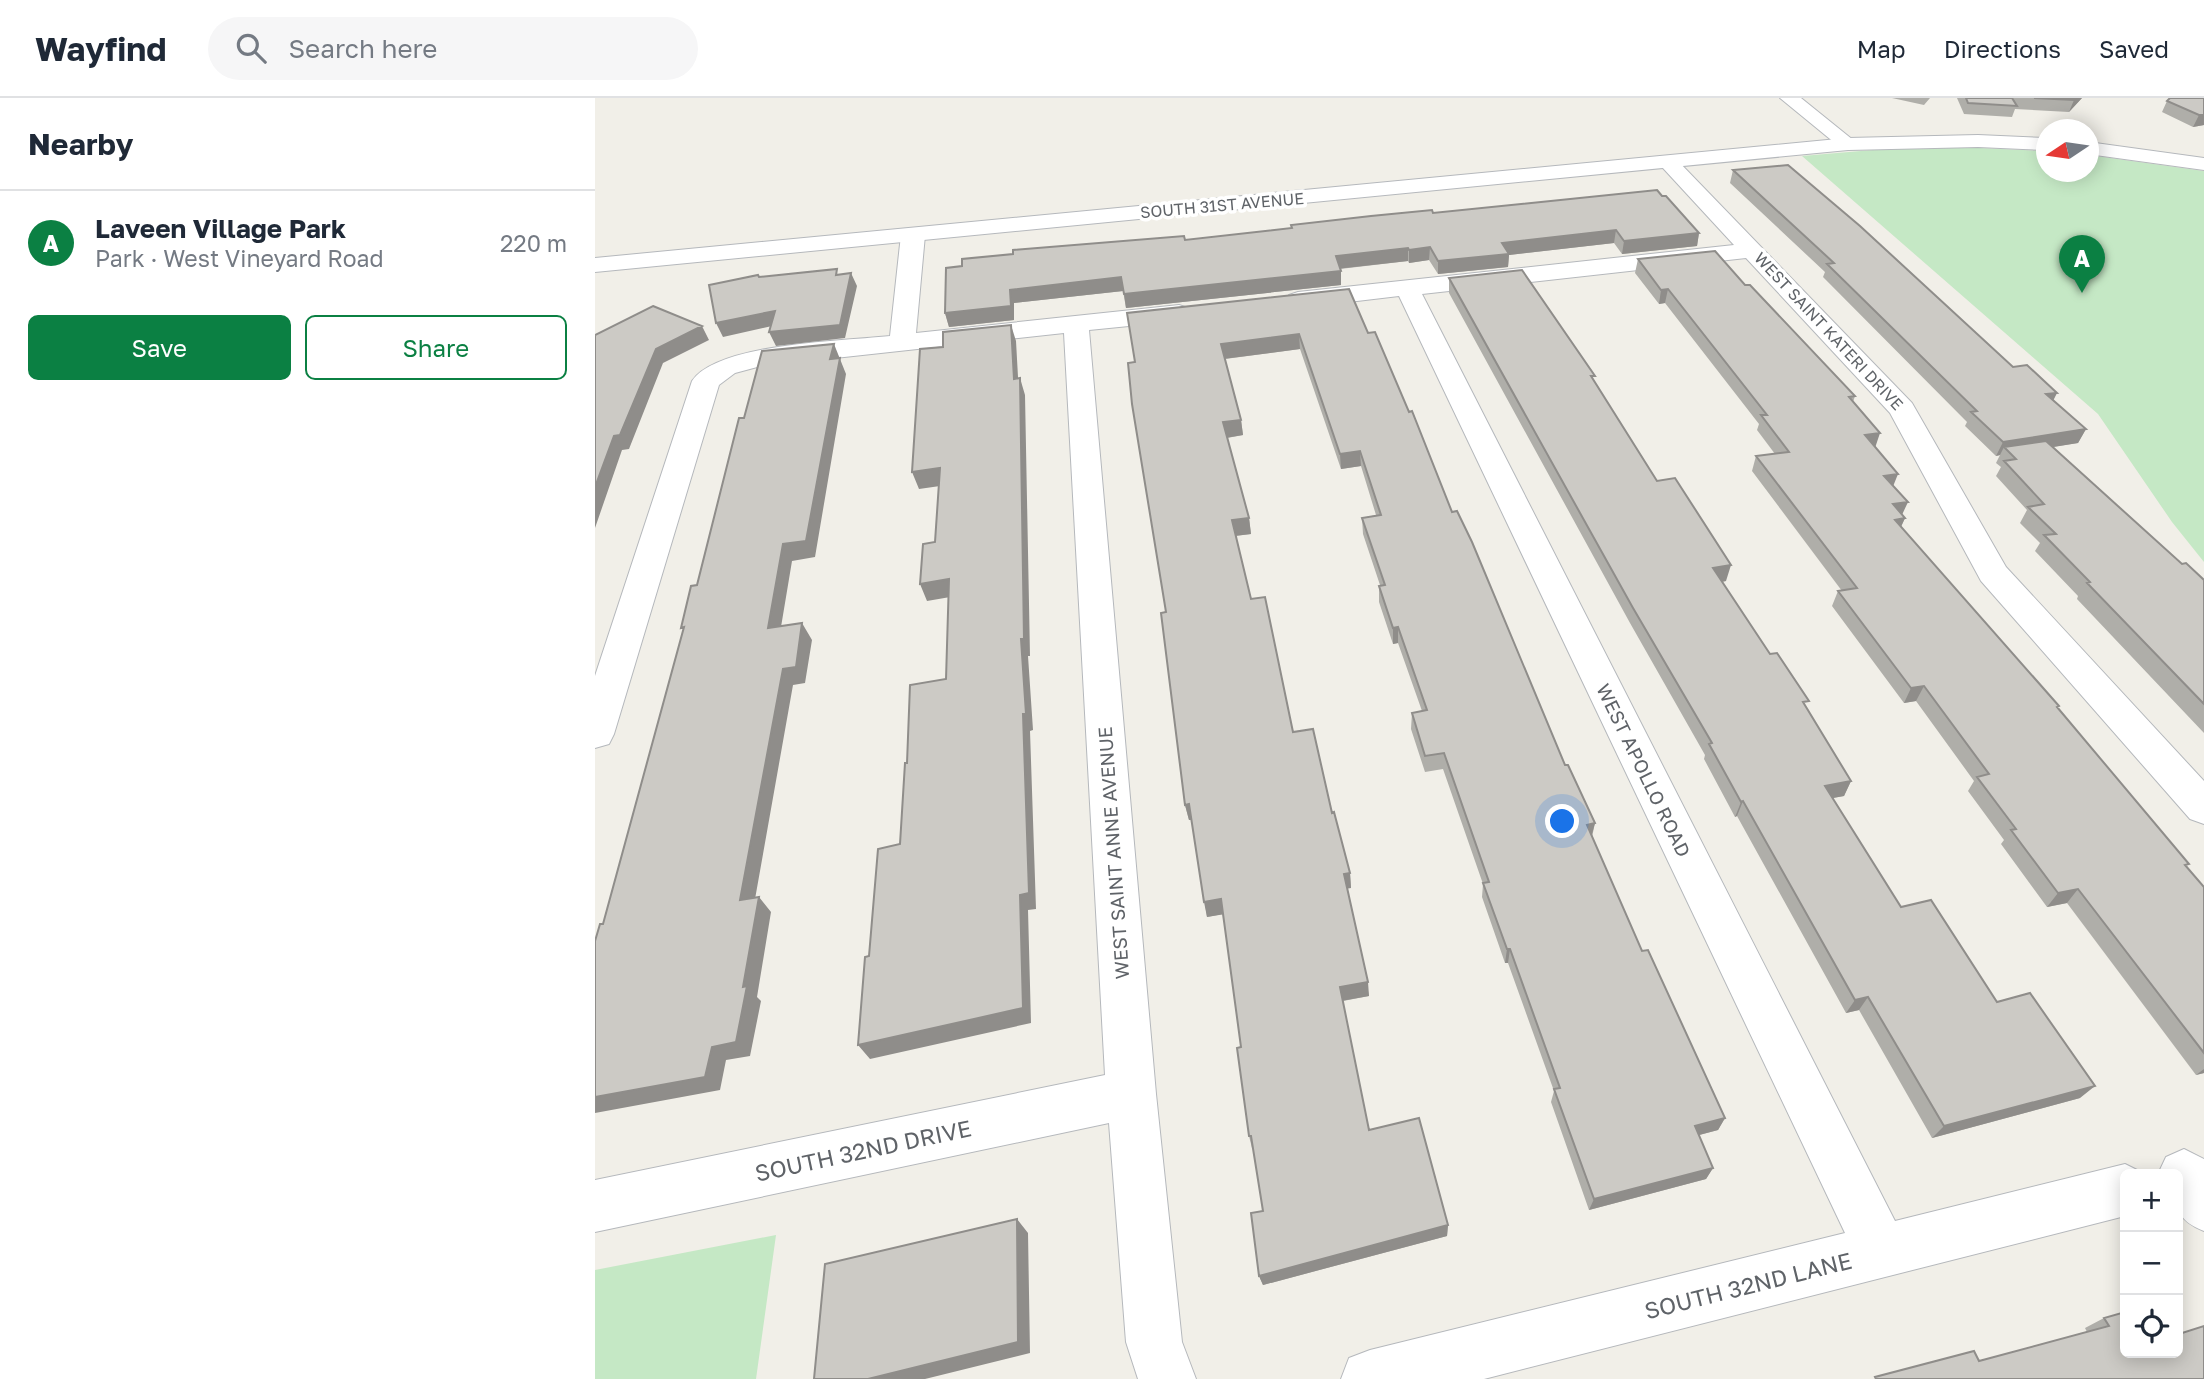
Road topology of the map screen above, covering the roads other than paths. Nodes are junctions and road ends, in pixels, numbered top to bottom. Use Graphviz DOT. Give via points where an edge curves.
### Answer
graph roads {
  1 [pos="1789,98"];
  2 [pos="1848,144"];
  3 [pos="2036,144"];
  4 [pos="2099,150"];
  5 [pos="1669,163"];
  6 [pos="2204,164"];
  7 [pos="913,235"];
  8 [pos="1754,250"];
  9 [pos="595,265"];
  10 [pos="1407,288"];
  11 [pos="1270,303"];
  12 [pos="1201,310"];
  13 [pos="1076,324"];
  14 [pos="902,342"];
  15 [pos="595,734"];
  16 [pos="2204,808"];
  17 [pos="1131,1094"];
  18 [pos="2120,1191"];
  19 [pos="595,1206"];
  20 [pos="1882,1252"];
  21 [pos="1167,1379"];
  22 [pos="1370,1379"];
  1 -- 2 [label="street"];
  2 -- 3 [label="street, SOUTH 31ST AVENUE"];
  2 -- 5 [label="street, SOUTH 31ST AVENUE"];
  4 -- 6 [label="street"];
  5 -- 7 [label="street, SOUTH 31ST AVENUE"];
  5 -- 8 [label="street, WEST SAINT KATERI DRIVE"];
  7 -- 9 [label="street, SOUTH 31ST AVENUE"];
  7 -- 14 [label="street"];
  8 -- 10 [label="street"];
  8 -- 16 [label="street, WEST SAINT KATERI DRIVE" via="1902,409 1993,573"];
  10 -- 11 [label="street"];
  10 -- 20 [label="street, WEST APOLLO ROAD"];
  12 -- 13 [label="street"];
  13 -- 14 [label="street"];
  13 -- 17 [label="street, WEST SAINT ANNE AVENUE"];
  14 -- 15 [label="street" via="761,358 725,367 706,381"];
  17 -- 19 [label="street, SOUTH 32ND DRIVE"];
  17 -- 21 [label="street, WEST SAINT ANNE AVENUE" via="1154,1342"];
  18 -- 20 [label="street, SOUTH 32ND LANE"];
  20 -- 22 [label="street, SOUTH 32ND LANE"];
}
